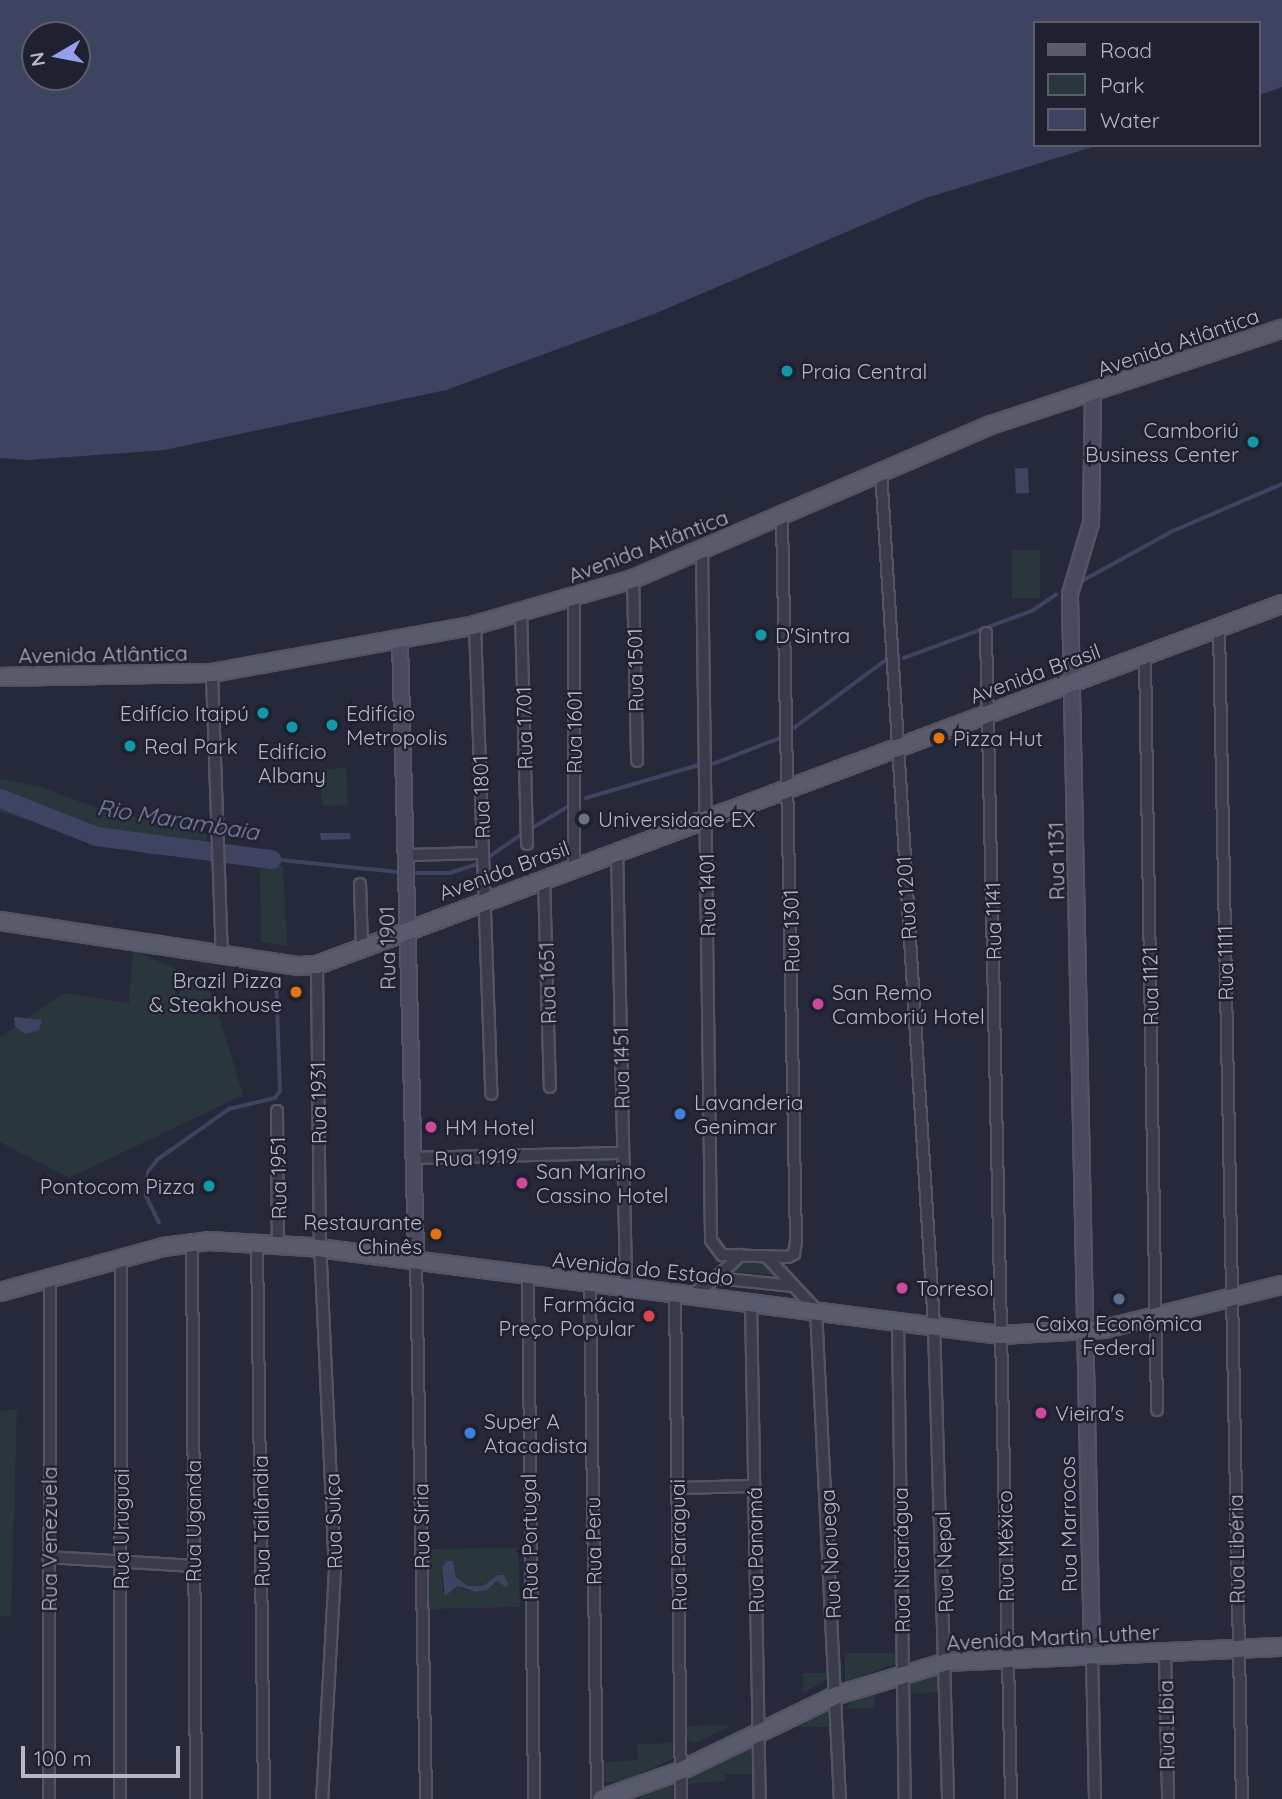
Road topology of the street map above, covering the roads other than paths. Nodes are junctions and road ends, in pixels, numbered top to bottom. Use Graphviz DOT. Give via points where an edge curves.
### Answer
graph roads {
  1 [pos="1282,329"];
  2 [pos="1093,393"];
  3 [pos="881,471"];
  4 [pos="782,516"];
  5 [pos="702,550"];
  6 [pos="633,579"];
  7 [pos="574,598"];
  8 [pos="1282,604"];
  9 [pos="521,612"];
  10 [pos="475,625"];
  11 [pos="1219,627"];
  12 [pos="986,633"];
  13 [pos="400,641"];
  14 [pos="1145,654"];
  15 [pos="212,673"];
  16 [pos="0,677"];
  17 [pos="1073,681"];
  18 [pos="988,713"];
  19 [pos="895,747"];
  20 [pos="637,761"];
  21 [pos="788,787"];
  22 [pos="706,818"];
  23 [pos="527,844"];
  24 [pos="617,850"];
  25 [pos="483,853"];
  26 [pos="406,855"];
  27 [pos="574,866"];
  28 [pos="544,877"];
  29 [pos="360,884"];
  30 [pos="484,900"];
  31 [pos="0,921"];
  32 [pos="408,928"];
  33 [pos="362,947"];
  34 [pos="222,954"];
  35 [pos="317,965"];
  36 [pos="550,1087"];
  37 [pos="491,1094"];
  38 [pos="277,1111"];
  39 [pos="623,1153"];
  40 [pos="414,1158"];
  41 [pos="711,1240"];
  42 [pos="192,1242"];
  43 [pos="257,1242"];
  44 [pos="278,1244"];
  45 [pos="320,1246"];
  46 [pos="741,1255"];
  47 [pos="766,1256"];
  48 [pos="121,1258"];
  49 [pos="416,1258"];
  50 [pos="528,1276"];
  51 [pos="716,1278"];
  52 [pos="50,1279"];
  53 [pos="590,1283"];
  54 [pos="1282,1285"];
  55 [pos="626,1286"];
  56 [pos="794,1286"];
  57 [pos="675,1291"];
  58 [pos="0,1292"];
  59 [pos="694,1293"];
  60 [pos="1230,1298"];
  61 [pos="751,1301"];
  62 [pos="816,1310"];
  63 [pos="1155,1318"];
  64 [pos="898,1321"];
  65 [pos="934,1325"];
  66 [pos="1086,1331"];
  67 [pos="1001,1335"];
  68 [pos="1157,1410"];
  69 [pos="754,1486"];
  70 [pos="677,1488"];
  71 [pos="48,1557"];
  72 [pos="121,1561"];
  73 [pos="194,1566"];
  74 [pos="1282,1647"];
  75 [pos="1238,1648"];
  76 [pos="1165,1652"];
  77 [pos="1092,1655"];
  78 [pos="1007,1657"];
  79 [pos="947,1662"];
  80 [pos="903,1673"];
  81 [pos="837,1695"];
  82 [pos="759,1730"];
  83 [pos="680,1771"];
  84 [pos="49,1799"];
  85 [pos="121,1799"];
  86 [pos="196,1799"];
  87 [pos="264,1799"];
  88 [pos="323,1799"];
  89 [pos="426,1799"];
  90 [pos="534,1799"];
  91 [pos="599,1799"];
  92 [pos="681,1799"];
  93 [pos="760,1799"];
  94 [pos="840,1799"];
  95 [pos="905,1799"];
  96 [pos="948,1799"];
  97 [pos="1011,1799"];
  98 [pos="1096,1799"];
  99 [pos="1168,1799"];
  100 [pos="1242,1799"];
  1 -- 2 [label="main road, Avenida Atlântica"];
  2 -- 3 [label="main road, Avenida Atlântica" via="991,425"];
  2 -- 17 [label="street, Rua 1131" via="1091,523 1070,594"];
  3 -- 4 [label="main road, Avenida Atlântica"];
  3 -- 19 [label="street, Rua 1201"];
  4 -- 5 [label="main road, Avenida Atlântica"];
  4 -- 21 [label="street, Rua 1301"];
  5 -- 6 [label="main road, Avenida Atlântica"];
  5 -- 22 [label="street, Rua 1401"];
  6 -- 7 [label="main road, Avenida Atlântica"];
  6 -- 20 [label="street, Rua 1501"];
  7 -- 9 [label="main road, Avenida Atlântica"];
  7 -- 27 [label="street, Rua 1601"];
  8 -- 11 [label="main road, Avenida Brasil"];
  9 -- 10 [label="main road, Avenida Atlântica"];
  9 -- 23 [label="street, Rua 1701"];
  10 -- 13 [label="main road, Avenida Atlântica"];
  10 -- 25 [label="street, Rua 1801"];
  11 -- 14 [label="main road, Avenida Brasil"];
  11 -- 60 [label="street, Rua 1111"];
  12 -- 18 [label="street, Rua 1141"];
  13 -- 15 [label="main road, Avenida Atlântica"];
  13 -- 26 [label="street, Rua 1901"];
  14 -- 17 [label="main road, Avenida Brasil"];
  14 -- 63 [label="street, Rua 1121"];
  15 -- 16 [label="main road, Avenida Atlântica"];
  15 -- 34 [label="street"];
  17 -- 18 [label="main road, Avenida Brasil"];
  17 -- 66 [label="street, Rua 1131"];
  18 -- 19 [label="main road, Avenida Brasil"];
  18 -- 67 [label="street, Rua 1141"];
  19 -- 21 [label="main road, Avenida Brasil"];
  19 -- 65 [label="street, Rua 1201"];
  21 -- 22 [label="main road, Avenida Brasil"];
  21 -- 47 [label="street, Rua 1301" via="796,1250 788,1257"];
  22 -- 24 [label="main road, Avenida Brasil"];
  22 -- 41 [label="street, Rua 1401"];
  24 -- 27 [label="main road, Avenida Brasil"];
  24 -- 39 [label="street, Rua 1451"];
  25 -- 26 [label="street"];
  25 -- 30 [label="street, Rua 1801"];
  26 -- 32 [label="street, Rua 1901"];
  27 -- 28 [label="main road, Avenida Brasil"];
  28 -- 30 [label="main road, Avenida Brasil"];
  28 -- 36 [label="street, Rua 1651"];
  29 -- 33 [label="street"];
  30 -- 32 [label="main road, Avenida Brasil"];
  30 -- 37 [label="street, Rua 1801"];
  31 -- 34 [label="main road, Avenida Brasil"];
  32 -- 33 [label="main road, Avenida Brasil"];
  32 -- 40 [label="street, Rua 1901"];
  33 -- 35 [label="main road, Avenida Brasil"];
  34 -- 35 [label="main road, Avenida Brasil"];
  35 -- 45 [label="street, Rua 1931"];
  38 -- 44 [label="street, Rua 1951"];
  39 -- 40 [label="street, Rua 1919"];
  39 -- 55 [label="street, Rua 1451"];
  40 -- 49 [label="street, Rua 1901"];
  41 -- 46 [label="street, Rua 1301" via="716,1252"];
  42 -- 43 [label="main road, Avenida do Estado"];
  42 -- 48 [label="main road, Avenida do Estado"];
  42 -- 73 [label="street, Rua Uganda"];
  43 -- 44 [label="main road, Avenida do Estado"];
  43 -- 87 [label="street, Rua Tailândia"];
  44 -- 45 [label="main road, Avenida do Estado"];
  45 -- 49 [label="main road, Avenida do Estado"];
  45 -- 88 [label="street, Rua Suíça" via="335,1570"];
  46 -- 47 [label="street, Rua 1301"];
  46 -- 51 [label="street"];
  47 -- 56 [label="street"];
  48 -- 52 [label="main road, Avenida do Estado"];
  48 -- 72 [label="street, Rua Uruguai"];
  49 -- 50 [label="main road, Avenida do Estado"];
  49 -- 89 [label="street, Rua Síria"];
  50 -- 53 [label="main road, Avenida do Estado"];
  50 -- 90 [label="street, Rua Portugal"];
  51 -- 56 [label="street"];
  51 -- 59 [label="street"];
  52 -- 58 [label="main road, Avenida do Estado"];
  52 -- 71 [label="street, Rua Venezuela"];
  53 -- 55 [label="main road, Avenida do Estado"];
  53 -- 91 [label="street, Rua Peru"];
  54 -- 60 [label="main road, Avenida do Estado"];
  55 -- 57 [label="main road, Avenida do Estado"];
  56 -- 62 [label="street"];
  57 -- 59 [label="main road, Avenida do Estado"];
  57 -- 70 [label="street, Rua Paraguai"];
  59 -- 61 [label="main road, Avenida do Estado"];
  60 -- 63 [label="main road, Avenida do Estado"];
  60 -- 75 [label="street, Rua Libéria"];
  61 -- 62 [label="main road, Avenida do Estado"];
  61 -- 69 [label="street, Rua Panamá"];
  62 -- 64 [label="main road, Avenida do Estado"];
  62 -- 81 [label="street, Rua Noruega"];
  63 -- 66 [label="main road, Avenida do Estado"];
  63 -- 68 [label="street, Rua 1121"];
  64 -- 65 [label="main road, Avenida do Estado"];
  64 -- 80 [label="street, Rua Nicarágua"];
  65 -- 67 [label="main road, Avenida do Estado"];
  65 -- 79 [label="street, Rua Nepal"];
  66 -- 67 [label="main road, Avenida do Estado"];
  66 -- 77 [label="street, Rua Marrocos"];
  67 -- 78 [label="street, Rua México"];
  69 -- 70 [label="street"];
  69 -- 82 [label="street, Rua Panamá"];
  70 -- 83 [label="street, Rua Paraguai"];
  71 -- 72 [label="street"];
  71 -- 84 [label="street, Rua Venezuela"];
  72 -- 73 [label="street"];
  72 -- 85 [label="street, Rua Uruguai"];
  73 -- 86 [label="street, Rua Uganda"];
  74 -- 75 [label="main road, Avenida Martin Luther"];
  75 -- 76 [label="main road, Avenida Martin Luther"];
  75 -- 100 [label="street, Rua Libéria"];
  76 -- 77 [label="main road, Avenida Martin Luther"];
  76 -- 99 [label="street, Rua Líbia"];
  77 -- 78 [label="main road, Avenida Martin Luther"];
  77 -- 98 [label="street, Rua Marrocos"];
  78 -- 79 [label="main road, Avenida Martin Luther"];
  78 -- 97 [label="street, Rua México"];
  79 -- 80 [label="main road, Avenida Martin Luther"];
  79 -- 96 [label="street, Rua Nepal"];
  80 -- 81 [label="main road, Avenida Martin Luther"];
  80 -- 95 [label="street, Rua Nicarágua"];
  81 -- 82 [label="main road, Avenida Martin Luther"];
  81 -- 94 [label="street, Rua Noruega"];
  82 -- 83 [label="main road, Avenida Martin Luther"];
  82 -- 93 [label="street, Rua Panamá"];
  83 -- 91 [label="main road, Avenida Martin Luther"];
  83 -- 92 [label="street, Rua Paraguai"];
}
